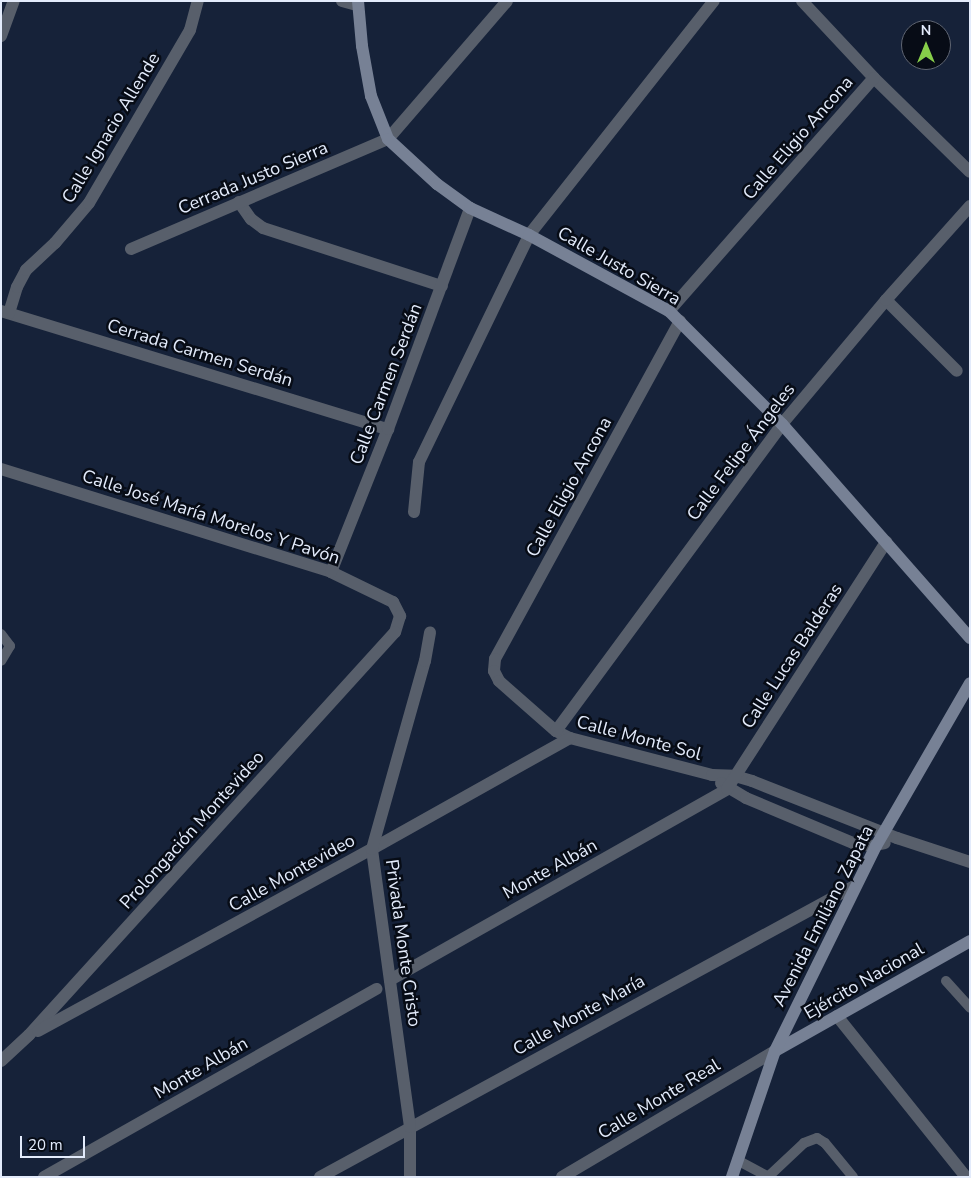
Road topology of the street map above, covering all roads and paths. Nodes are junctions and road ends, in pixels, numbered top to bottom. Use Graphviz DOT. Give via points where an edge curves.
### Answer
graph roads {
  1 [pos="14,1"];
  2 [pos="198,1"];
  3 [pos="342,1"];
  4 [pos="507,1"];
  5 [pos="714,1"];
  6 [pos="802,1"];
  7 [pos="358,3"];
  8 [pos="1,36"];
  9 [pos="874,78"];
  10 [pos="388,140"];
  11 [pos="970,172"];
  12 [pos="239,202"];
  13 [pos="970,206"];
  14 [pos="470,208"];
  15 [pos="529,234"];
  16 [pos="131,249"];
  17 [pos="442,286"];
  18 [pos="886,300"];
  19 [pos="669,311"];
  20 [pos="5,312"];
  21 [pos="680,321"];
  22 [pos="957,371"];
  23 [pos="782,424"];
  24 [pos="388,429"];
  25 [pos="1,469"];
  26 [pos="414,512"];
  27 [pos="886,542"];
  28 [pos="331,572"];
  29 [pos="400,616"];
  30 [pos="430,632"];
  31 [pos="1,634"];
  32 [pos="970,638"];
  33 [pos="1,661"];
  34 [pos="494,671"];
  35 [pos="970,683"];
  36 [pos="965,698"];
  37 [pos="556,731"];
  38 [pos="570,738"];
  39 [pos="712,775"];
  40 [pos="735,776"];
  41 [pos="727,789"];
  42 [pos="885,833"];
  43 [pos="897,838"];
  44 [pos="876,846"];
  45 [pos="372,849"];
  46 [pos="970,862"];
  47 [pos="856,885"];
  48 [pos="970,941"];
  49 [pos="390,980"];
  50 [pos="946,981"];
  51 [pos="376,989"];
  52 [pos="970,1008"];
  53 [pos="837,1016"];
  54 [pos="29,1035"];
  55 [pos="775,1051"];
  56 [pos="1,1061"];
  57 [pos="410,1127"];
  58 [pos="737,1160"];
  59 [pos="44,1177"];
  60 [pos="320,1177"];
  61 [pos="410,1177"];
  62 [pos="562,1177"];
  63 [pos="732,1177"];
  64 [pos="769,1177"];
  65 [pos="853,1177"];
  66 [pos="966,1177"];
  1 -- 8 [label="street"];
  2 -- 20 [label="street, Calle Ignacio Allende" via="190,30 89,203 55,244 26,270"];
  3 -- 7 [label="street, Calle Justo Sierra"];
  4 -- 10 [label="street"];
  5 -- 15 [label="street"];
  6 -- 9 [label="street"];
  7 -- 10 [label="street, Calle Justo Sierra" via="371,96"];
  9 -- 11 [label="street"];
  9 -- 19 [label="street, Calle Eligio Ancona"];
  10 -- 12 [label="street, Cerrada Justo Sierra"];
  10 -- 14 [label="street, Calle Justo Sierra" via="437,184"];
  12 -- 16 [label="street, Cerrada Justo Sierra"];
  12 -- 17 [label="street" via="251,219 263,228"];
  13 -- 18 [label="street, Calle Felipe Ángeles"];
  14 -- 15 [label="street, Calle Justo Sierra"];
  14 -- 17 [label="street, Calle Carmen Serdán"];
  15 -- 19 [label="street, Calle Justo Sierra"];
  15 -- 26 [label="street" via="419,462"];
  17 -- 24 [label="street, Calle Carmen Serdán"];
  18 -- 22 [label="street"];
  18 -- 23 [label="street, Calle Felipe Ángeles"];
  19 -- 21 [label="street, Calle Justo Sierra"];
  20 -- 24 [label="street, Cerrada Carmen Serdán"];
  21 -- 23 [label="street, Calle Justo Sierra"];
  21 -- 34 [label="street, Calle Eligio Ancona" via="494,658"];
  23 -- 27 [label="street, Calle Justo Sierra"];
  23 -- 37 [label="street, Calle Felipe Ángeles"];
  24 -- 28 [label="street, Calle Carmen Serdán"];
  25 -- 28 [label="street, Calle José María Morelos Y Pavón"];
  27 -- 32 [label="street, Calle Justo Sierra"];
  27 -- 40 [label="street, Calle Lucas Balderas"];
  28 -- 29 [label="street, Calle José María Morelos Y Pavón" via="392,602"];
  29 -- 54 [label="street, Prolongación Montevideo" via="395,632"];
  30 -- 45 [label="street, Privada Monte Cristo" via="425,661"];
  31 -- 33 [label="lane" via="10,646"];
  34 -- 37 [label="street, Calle Monte Sol" via="499,681"];
  35 -- 36 [label="street, Avenida Emiliano Zapata"];
  36 -- 42 [label="street, Avenida Emiliano Zapata"];
  37 -- 38 [label="street, Calle Monte Sol"];
  38 -- 39 [label="street, Calle Monte Sol"];
  38 -- 45 [label="street, Calle Montevideo"];
  39 -- 40 [label="street, Calle Monte Sol"];
  39 -- 41 [label="street, Calle Monte Sol"];
  40 -- 41 [label="street, Calle Lucas Balderas"];
  40 -- 42 [label="street, Calle Monte Sol"];
  41 -- 44 [label="street, Calle Monte Sol" via="853,843"];
  41 -- 49 [label="street, Monte Albán"];
  42 -- 43 [label="street, Calle Monte Sol"];
  42 -- 44 [label="street, Avenida Emiliano Zapata"];
  43 -- 44 [label="street"];
  43 -- 46 [label="street, Calle Monte Sol"];
  44 -- 47 [label="street, Avenida Emiliano Zapata"];
  45 -- 49 [label="street, Privada Monte Cristo"];
  45 -- 54 [label="street, Calle Montevideo"];
  47 -- 55 [label="street, Avenida Emiliano Zapata"];
  47 -- 57 [label="street, Calle Monte María"];
  48 -- 53 [label="street, Ejército Nacional"];
  49 -- 57 [label="street, Privada Monte Cristo"];
  50 -- 52 [label="lane"];
  51 -- 59 [label="street, Monte Albán"];
  53 -- 55 [label="street, Ejército Nacional"];
  53 -- 66 [label="street"];
  54 -- 56 [label="street, Prolongación Montevideo"];
  55 -- 58 [label="street, Avenida Emiliano Zapata"];
  55 -- 62 [label="street, Calle Monte Real"];
  57 -- 60 [label="street, Calle Monte María"];
  57 -- 61 [label="street, Privada Monte Cristo"];
  58 -- 63 [label="street, Avenida Emiliano Zapata"];
  58 -- 64 [label="lane"];
  64 -- 65 [label="lane" via="804,1143 817,1138"];
}
